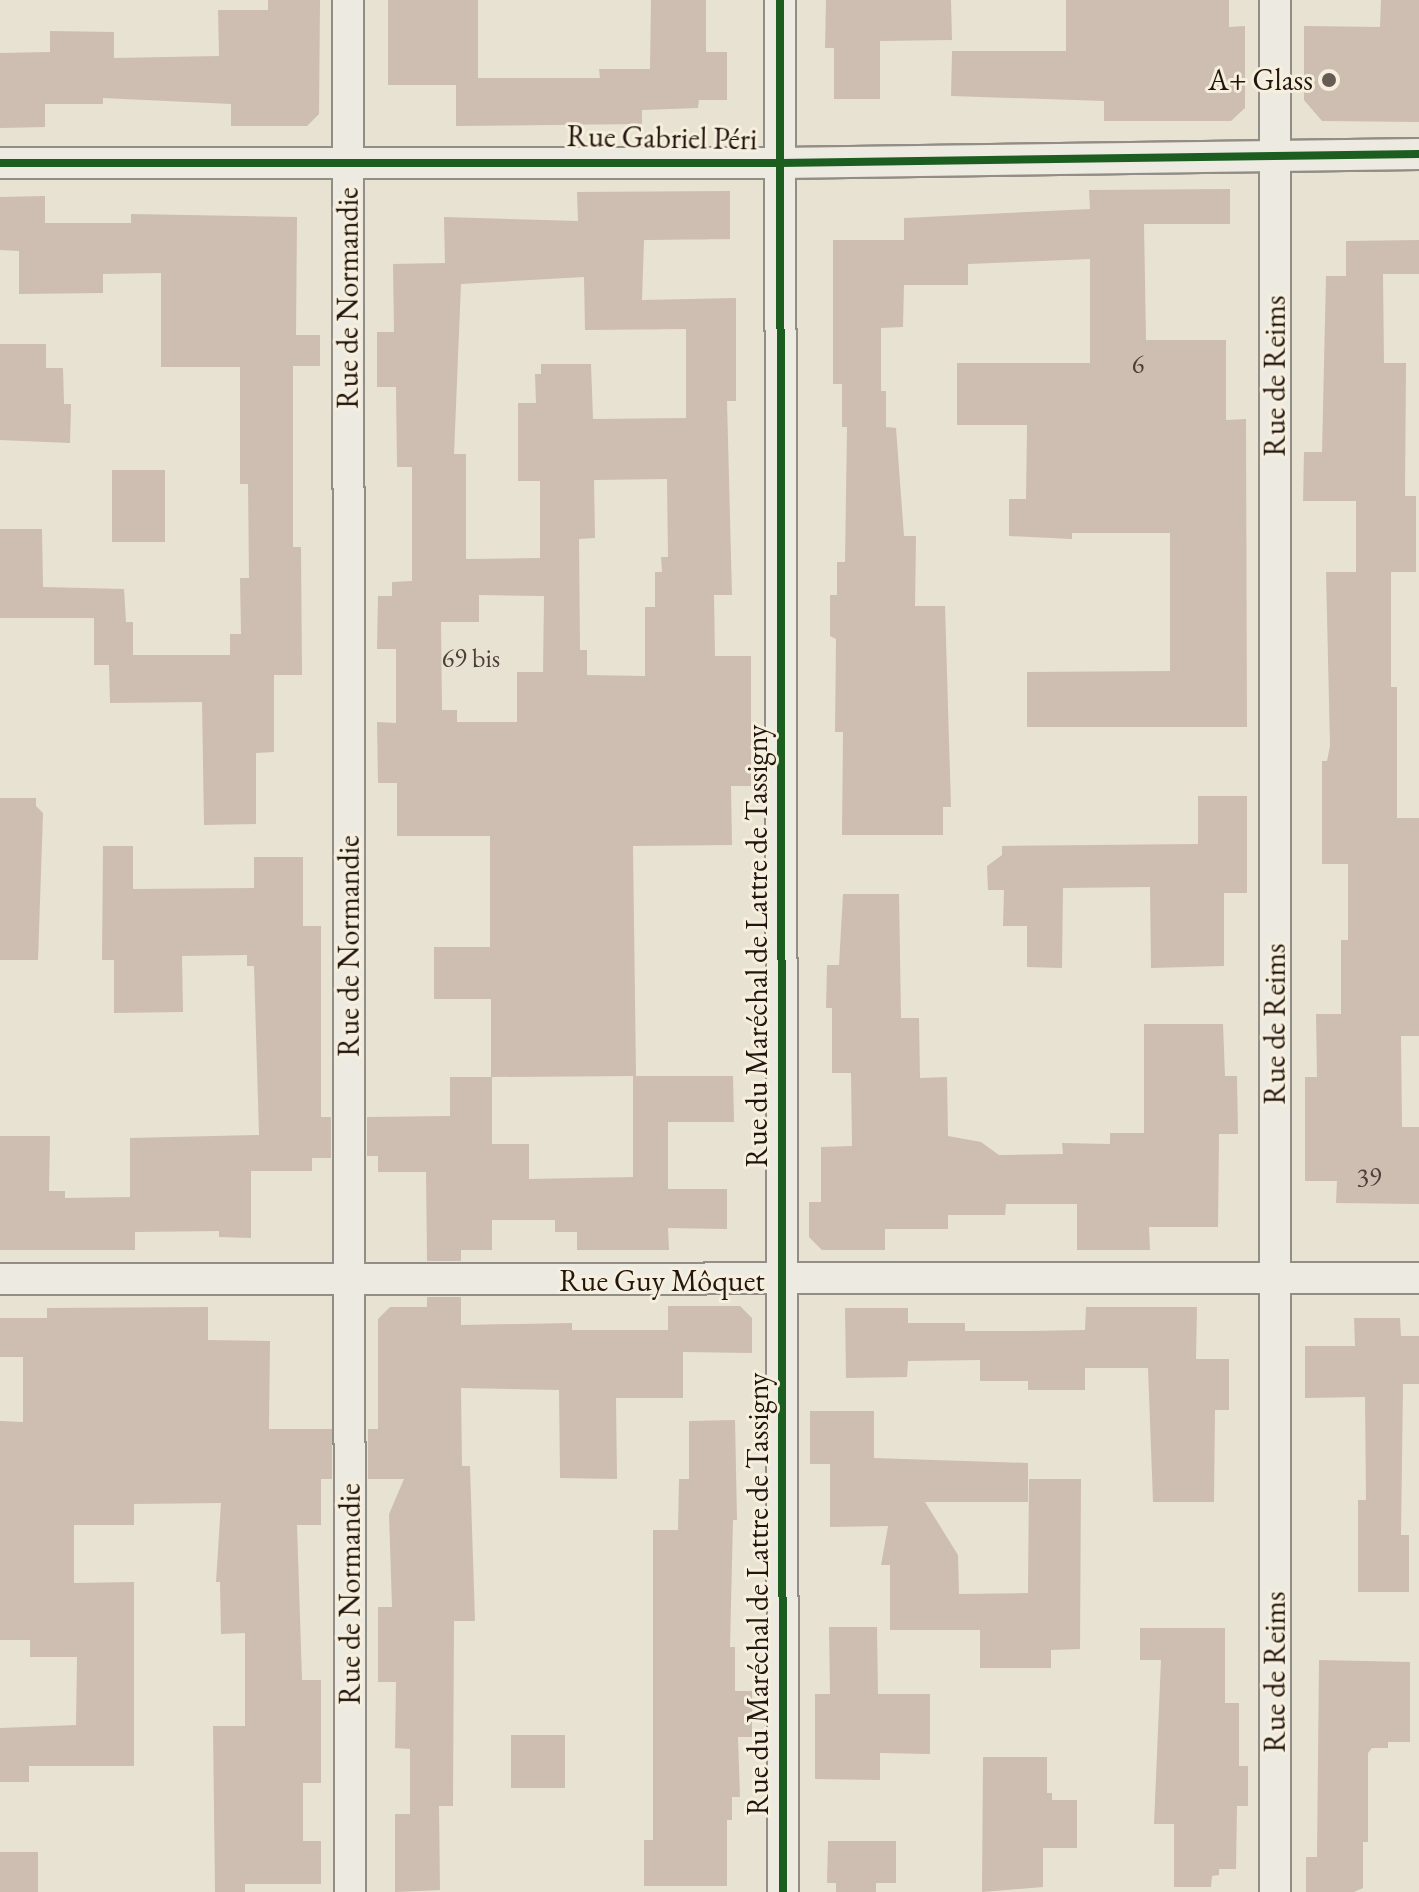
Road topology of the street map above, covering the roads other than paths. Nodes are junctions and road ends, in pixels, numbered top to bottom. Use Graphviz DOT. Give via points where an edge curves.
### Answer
graph roads {
  1 [pos="348,0"];
  2 [pos="780,0"];
  3 [pos="1275,0"];
  4 [pos="1419,154"];
  5 [pos="1275,155"];
  6 [pos="348,159"];
  7 [pos="0,163"];
  8 [pos="780,163"];
  9 [pos="1274,1278"];
  10 [pos="1419,1278"];
  11 [pos="0,1279"];
  12 [pos="350,1279"];
  13 [pos="782,1282"];
  14 [pos="350,1892"];
  15 [pos="783,1892"];
  16 [pos="1275,1892"];
  1 -- 6 [label="street, Rue de Normandie"];
  2 -- 8 [label="street, Rue du Maréchal de Lattre de Tassigny"];
  3 -- 5 [label="street, Rue de Reims"];
  4 -- 5 [label="street, Rue Gabriel Péri"];
  5 -- 8 [label="street, Rue Gabriel Péri"];
  5 -- 9 [label="street, Rue de Reims"];
  6 -- 7 [label="street, Rue Gabriel Péri"];
  6 -- 8 [label="street, Rue Gabriel Péri"];
  6 -- 12 [label="street, Rue de Normandie"];
  8 -- 13 [label="street, Rue du Maréchal de Lattre de Tassigny"];
  9 -- 10 [label="street, Rue Guy Môquet"];
  9 -- 13 [label="street, Rue Guy Môquet"];
  9 -- 16 [label="street, Rue de Reims"];
  11 -- 12 [label="street, Rue Guy Môquet"];
  12 -- 13 [label="street, Rue Guy Môquet"];
  12 -- 14 [label="street, Rue de Normandie"];
  13 -- 15 [label="street, Rue du Maréchal de Lattre de Tassigny"];
}
